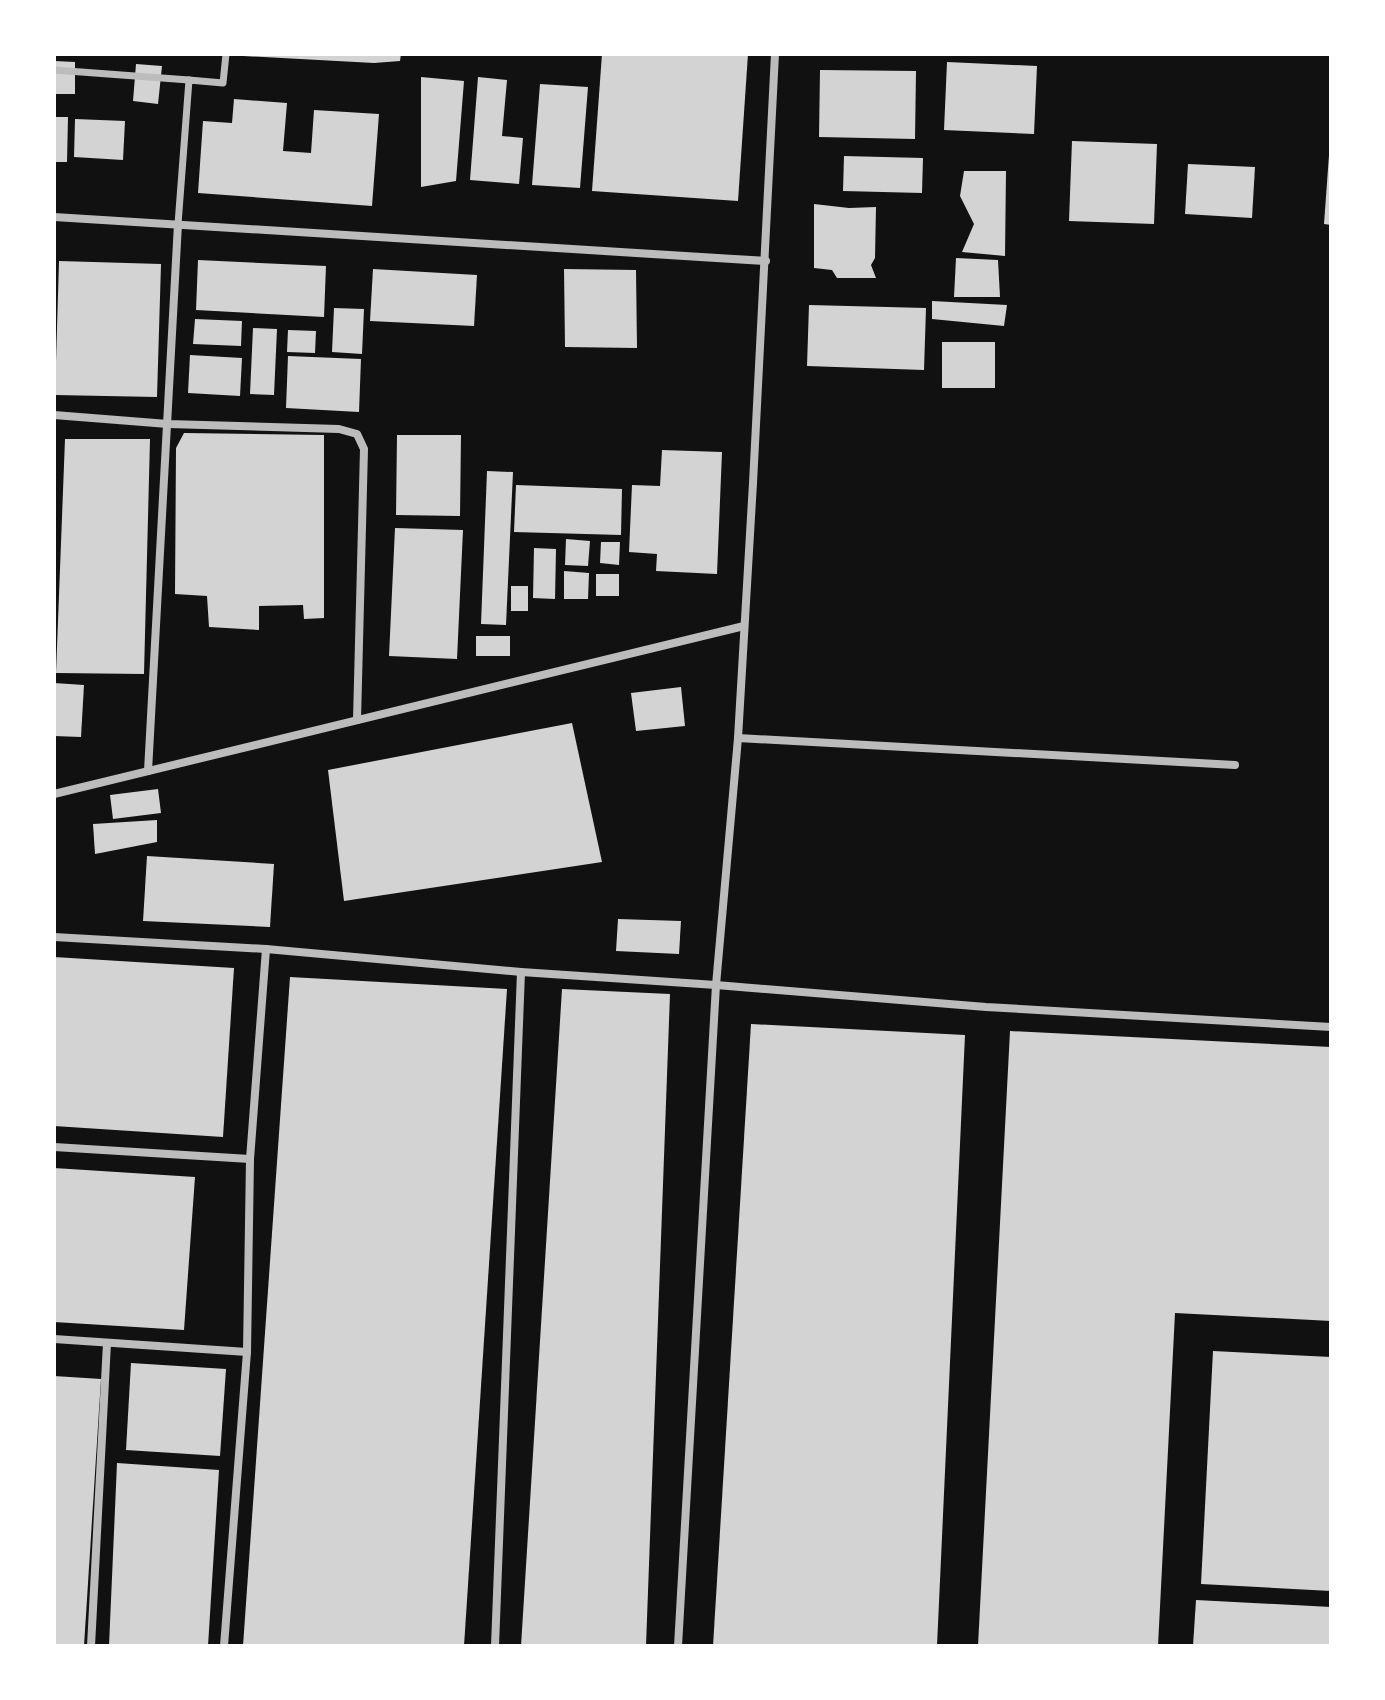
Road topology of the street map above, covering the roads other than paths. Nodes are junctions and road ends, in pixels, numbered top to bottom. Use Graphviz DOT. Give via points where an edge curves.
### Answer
graph roads {
  1 [pos="226,54"];
  2 [pos="775,54"];
  3 [pos="54,70"];
  4 [pos="189,80"];
  5 [pos="54,217"];
  6 [pos="178,224"];
  7 [pos="766,261"];
  8 [pos="54,415"];
  9 [pos="168,424"];
  10 [pos="744,626"];
  11 [pos="357,720"];
  12 [pos="738,738"];
  13 [pos="1235,765"];
  14 [pos="148,771"];
  15 [pos="54,794"];
  16 [pos="54,937"];
  17 [pos="266,949"];
  18 [pos="521,972"];
  19 [pos="716,985"];
  20 [pos="1331,1027"];
  21 [pos="54,1147"];
  22 [pos="250,1159"];
  23 [pos="54,1339"];
  24 [pos="107,1343"];
  25 [pos="247,1352"];
  26 [pos="91,1646"];
  27 [pos="224,1646"];
  28 [pos="495,1646"];
  29 [pos="678,1646"];
  1 -- 4 [label="street" via="223,83"];
  2 -- 7 [label="street"];
  3 -- 4 [label="street"];
  4 -- 6 [label="street"];
  5 -- 6 [label="street"];
  6 -- 7 [label="street"];
  6 -- 9 [label="street"];
  7 -- 10 [label="street"];
  8 -- 9 [label="street"];
  9 -- 11 [label="street" via="339,429 357,434 364,449"];
  9 -- 14 [label="street"];
  10 -- 11 [label="street"];
  10 -- 12 [label="street"];
  11 -- 14 [label="street"];
  12 -- 13 [label="street"];
  12 -- 19 [label="street"];
  14 -- 15 [label="street"];
  16 -- 17 [label="street"];
  17 -- 18 [label="street"];
  17 -- 22 [label="street"];
  18 -- 19 [label="street"];
  18 -- 28 [label="street"];
  19 -- 20 [label="street"];
  19 -- 29 [label="street"];
  21 -- 22 [label="street"];
  22 -- 25 [label="street"];
  23 -- 24 [label="street"];
  24 -- 25 [label="street"];
  24 -- 26 [label="street"];
  25 -- 27 [label="street"];
}
